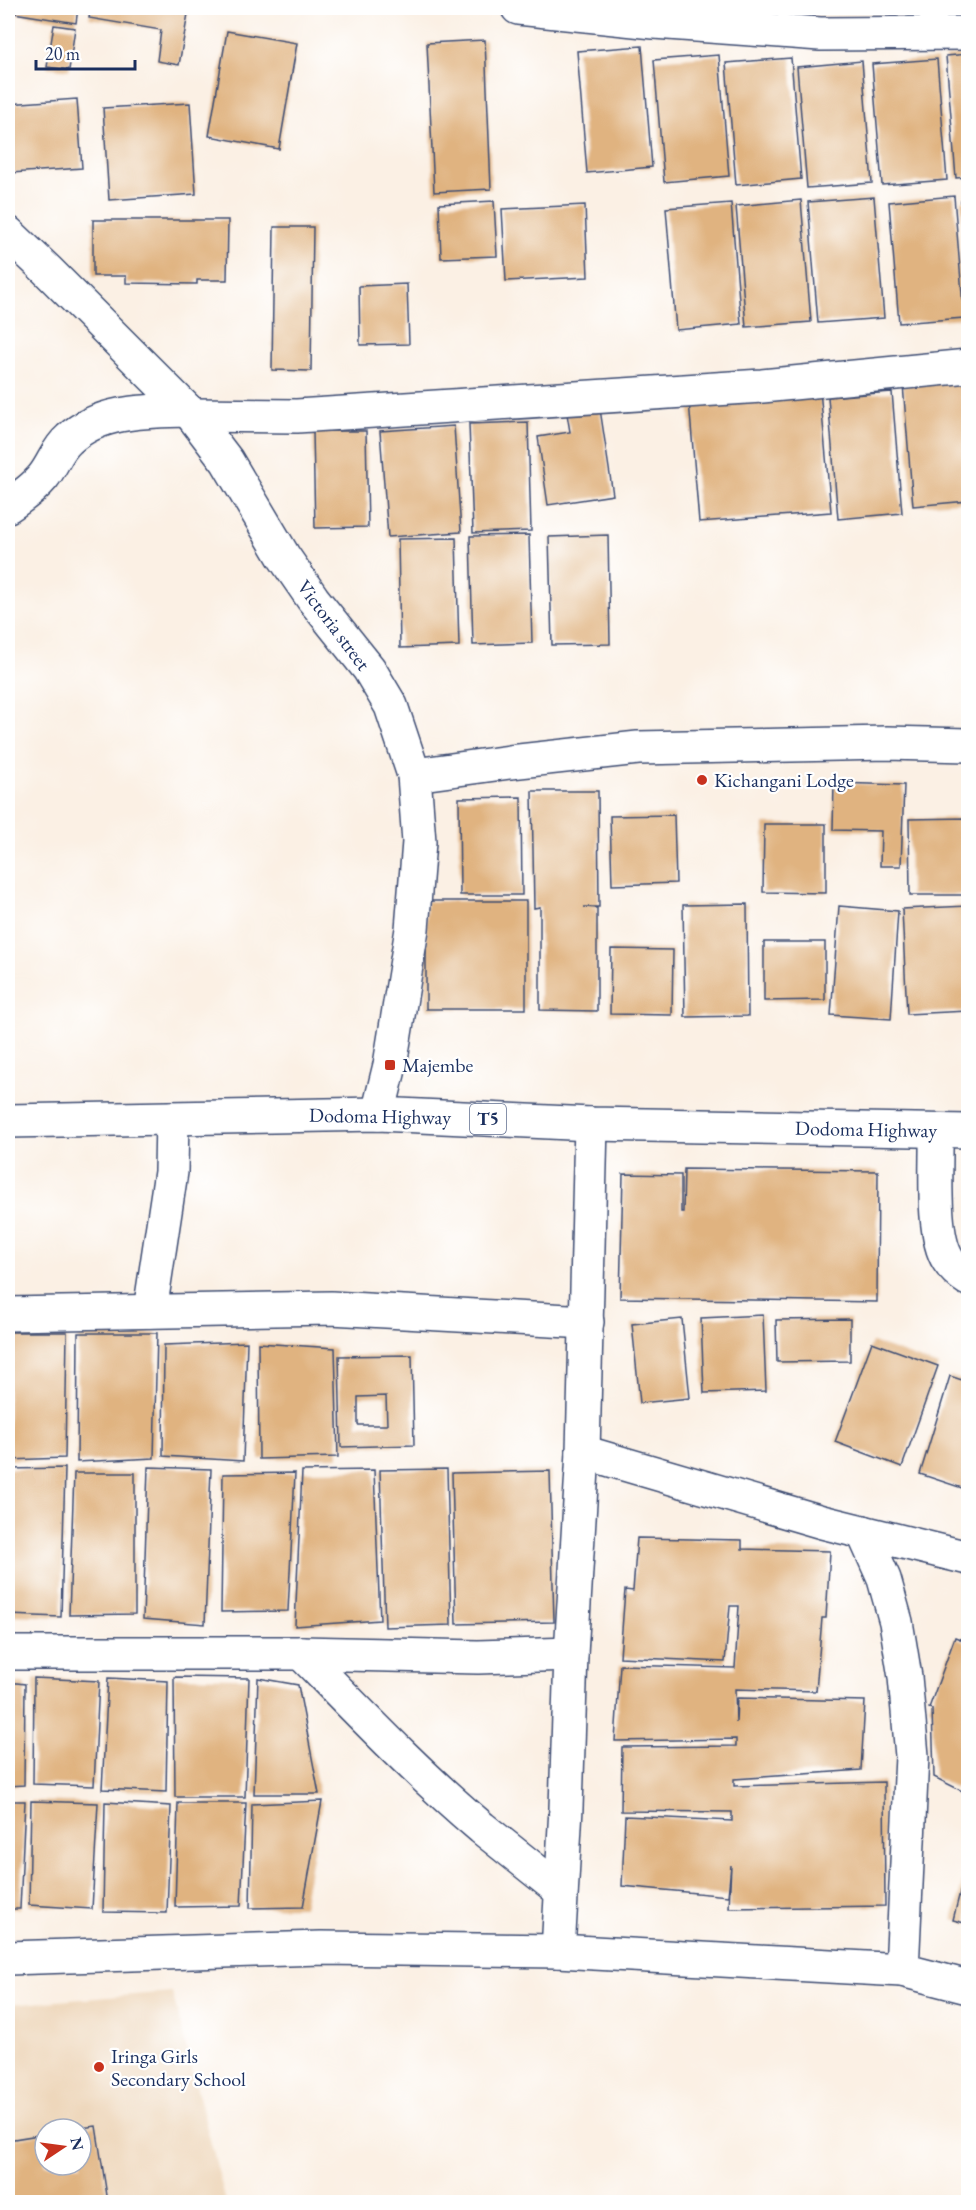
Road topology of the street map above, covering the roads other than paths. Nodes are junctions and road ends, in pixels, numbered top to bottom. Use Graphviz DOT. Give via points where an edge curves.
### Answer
graph roads {
  1 [pos="523,8"];
  2 [pos="821,21"];
  3 [pos="969,33"];
  4 [pos="8,233"];
  5 [pos="969,366"];
  6 [pos="189,412"];
  7 [pos="8,506"];
  8 [pos="969,745"];
  9 [pos="414,775"];
  10 [pos="378,1114"];
  11 [pos="172,1118"];
  12 [pos="8,1121"];
  13 [pos="591,1124"];
  14 [pos="936,1131"];
  15 [pos="969,1131"];
  16 [pos="969,1279"];
  17 [pos="150,1311"];
  18 [pos="8,1314"];
  19 [pos="587,1322"];
  20 [pos="583,1452"];
  21 [pos="863,1532"];
  22 [pos="969,1558"];
  23 [pos="8,1653"];
  24 [pos="301,1653"];
  25 [pos="571,1654"];
  26 [pos="561,1891"];
  27 [pos="558,1951"];
  28 [pos="8,1958"];
  29 [pos="902,1970"];
  30 [pos="969,1987"];
  1 -- 2 [label="main road" via="654,22"];
  2 -- 3 [label="main road"];
  4 -- 6 [label="main road, Victoria street"];
  5 -- 6 [label="main road" via="762,386 297,416"];
  6 -- 7 [label="main road" via="149,411 107,418 84,428 69,439 43,477"];
  6 -- 9 [label="main road, Victoria street" via="227,461 313,599 369,669 391,706"];
  8 -- 9 [label="main road" via="638,748"];
  9 -- 10 [label="main road, Victoria street" via="419,842 412,929"];
  10 -- 11 [label="main road, Dodoma Highway / T5"];
  10 -- 13 [label="main road, Dodoma Highway / T5"];
  11 -- 12 [label="main road, Dodoma Highway / T5"];
  11 -- 17 [label="main road" via="171,1172"];
  13 -- 14 [label="main road, Dodoma Highway / T5"];
  13 -- 19 [label="main road"];
  14 -- 15 [label="main road, Dodoma Highway / T5"];
  14 -- 16 [label="main road" via="938,1230 947,1259 959,1274"];
  17 -- 18 [label="main road"];
  17 -- 19 [label="main road" via="331,1308"];
  19 -- 20 [label="main road"];
  20 -- 21 [label="main road"];
  20 -- 25 [label="main road"];
  21 -- 22 [label="main road"];
  21 -- 29 [label="main road" via="884,1579 905,1677 912,1756"];
  23 -- 24 [label="main road"];
  24 -- 25 [label="main road" via="468,1657"];
  24 -- 26 [label="main road" via="448,1796"];
  25 -- 26 [label="main road"];
  26 -- 27 [label="main road"];
  27 -- 28 [label="main road" via="321,1948"];
  27 -- 29 [label="main road"];
  29 -- 30 [label="main road"];
}
